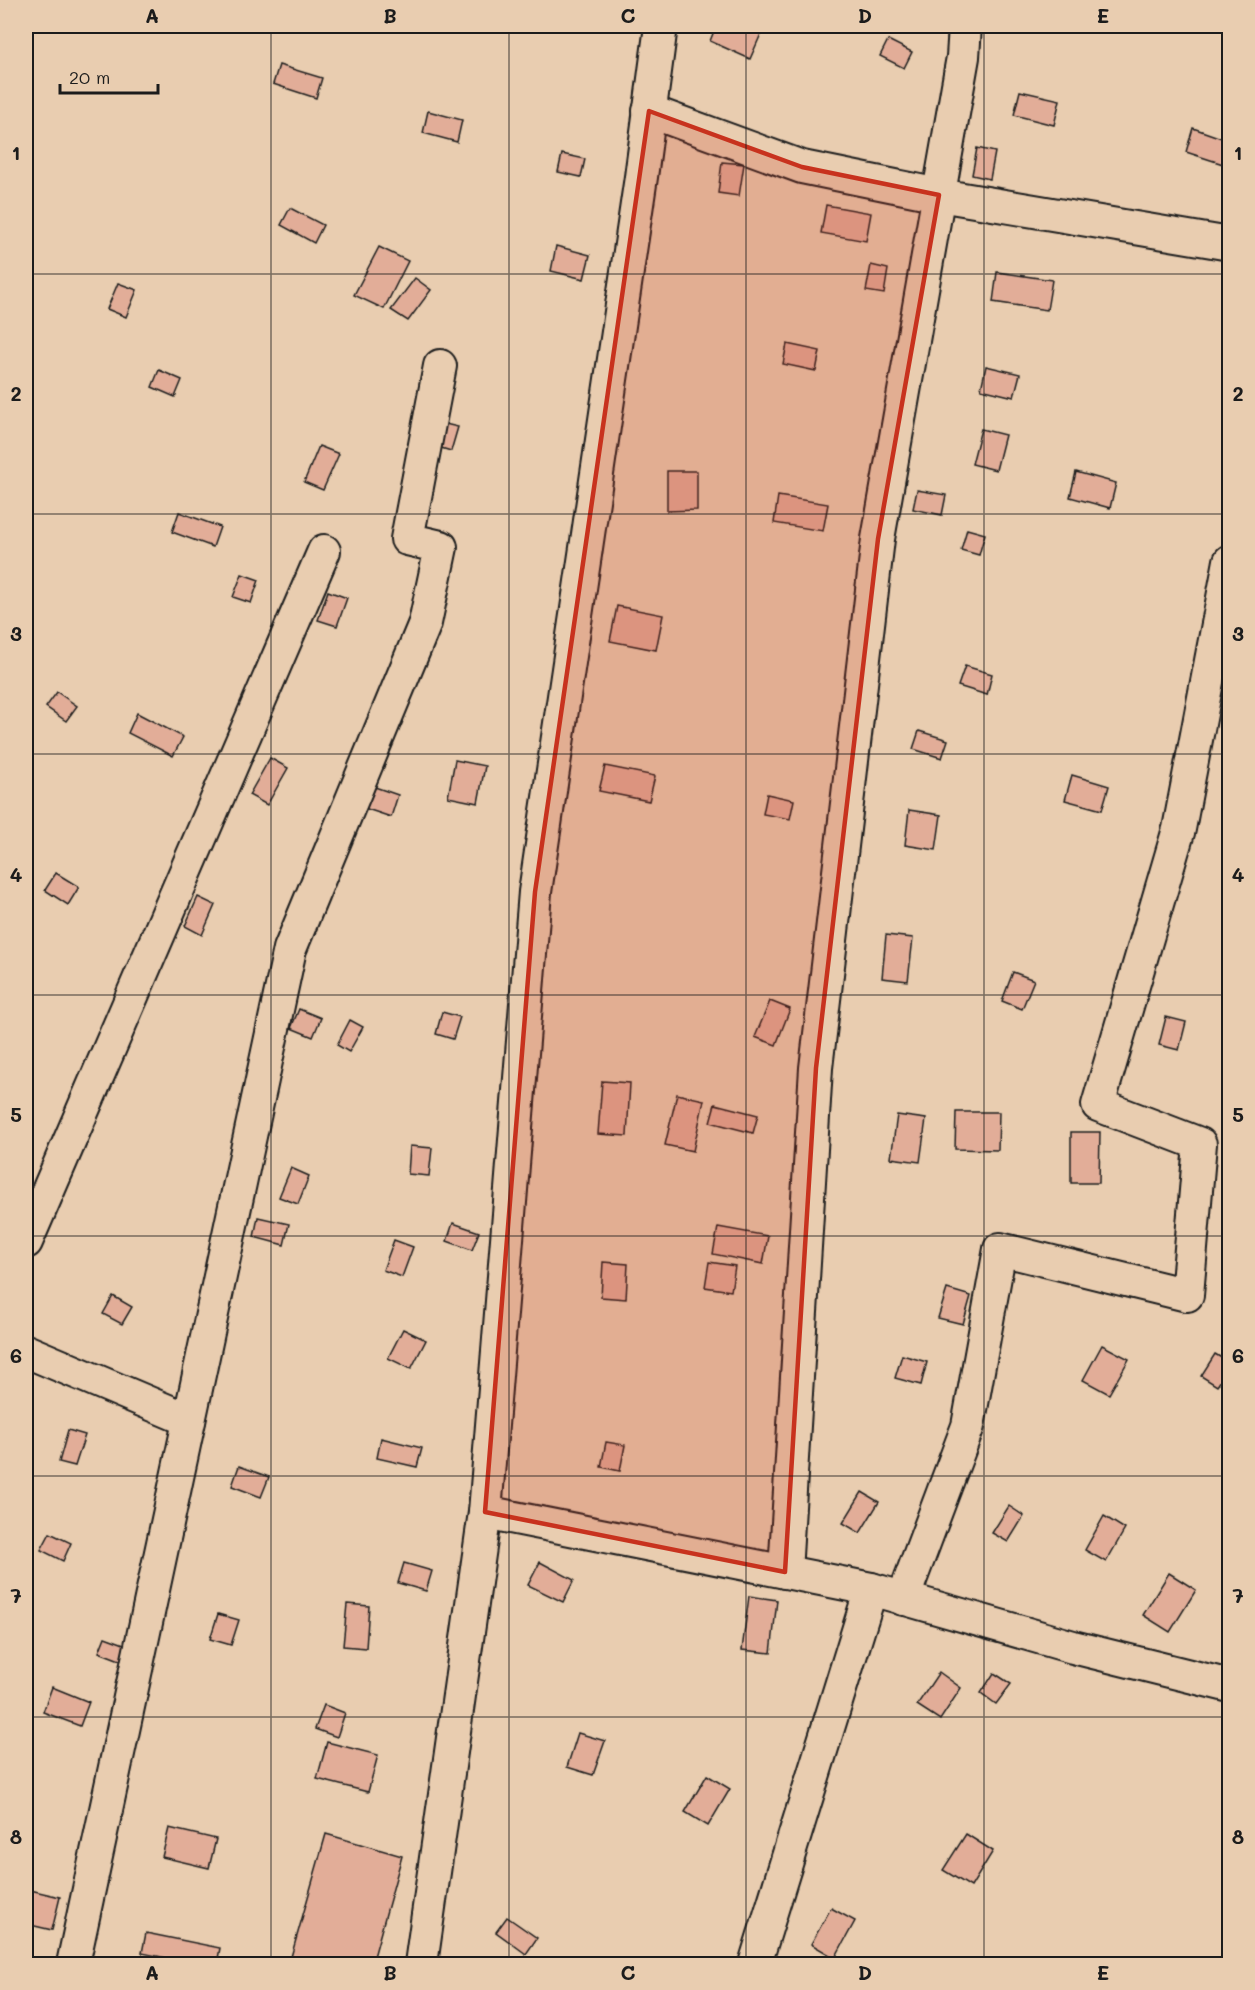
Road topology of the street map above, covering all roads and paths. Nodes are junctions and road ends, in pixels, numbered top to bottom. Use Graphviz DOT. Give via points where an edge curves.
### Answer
graph roads {
  1 [pos="661,26"];
  2 [pos="965,26"];
  3 [pos="649,111"];
  4 [pos="939,195"];
  5 [pos="1230,244"];
  6 [pos="440,366"];
  7 [pos="324,551"];
  8 [pos="1230,561"];
  9 [pos="26,1242"];
  10 [pos="26,1351"];
  11 [pos="189,1420"];
  12 [pos="485,1512"];
  13 [pos="785,1572"];
  14 [pos="871,1589"];
  15 [pos="903,1599"];
  16 [pos="1230,1686"];
  17 [pos="73,1965"];
  18 [pos="421,1965"];
  19 [pos="755,1965"];
  1 -- 3 [label="street"];
  2 -- 4 [label="street"];
  3 -- 4 [label="street" via="802,167"];
  3 -- 12 [label="street" via="535,892"];
  4 -- 5 [label="street"];
  4 -- 13 [label="street" via="878,539 816,1068"];
  6 -- 11 [label="street" via="407,539 441,547 425,623 290,949"];
  7 -- 9 [label="street"];
  8 -- 15 [label="street" via="1179,829 1098,1105 1200,1144 1187,1296 1000,1249 968,1426"];
  10 -- 11 [label="street"];
  11 -- 17 [label="street"];
  12 -- 13 [label="street"];
  12 -- 18 [label="street"];
  13 -- 14 [label="street"];
  14 -- 15 [label="street"];
  14 -- 19 [label="street"];
  15 -- 16 [label="street"];
}
